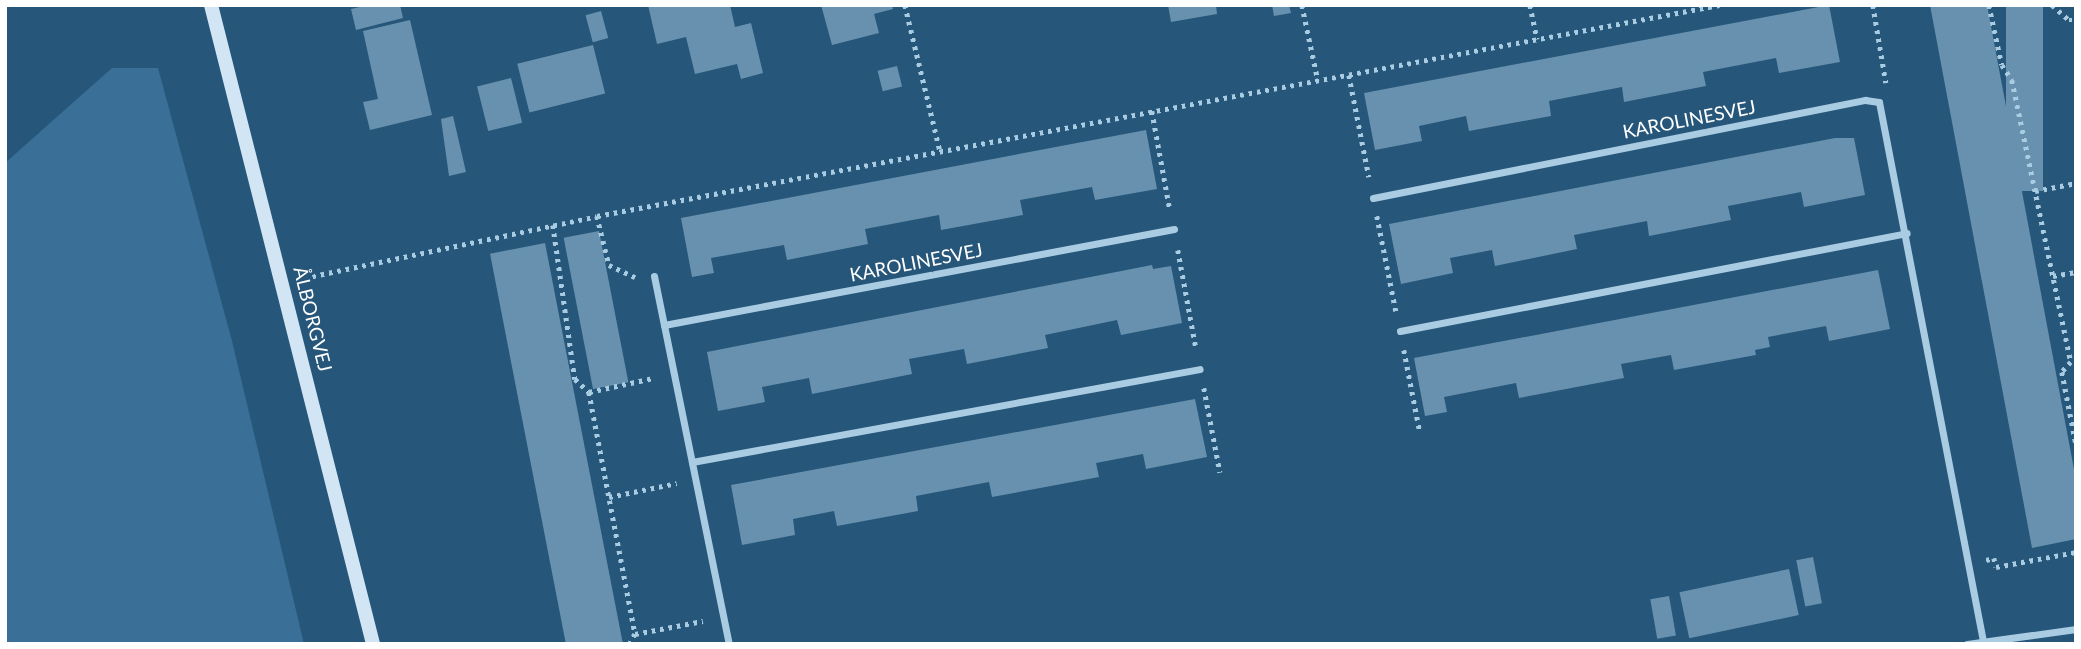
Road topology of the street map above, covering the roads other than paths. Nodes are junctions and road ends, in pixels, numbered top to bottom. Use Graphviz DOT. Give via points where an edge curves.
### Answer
graph roads {
  1 [pos="211,5"];
  2 [pos="1373,198"];
  3 [pos="1174,229"];
  4 [pos="1907,233"];
  5 [pos="654,276"];
  6 [pos="664,325"];
  7 [pos="1400,331"];
  8 [pos="1200,369"];
  9 [pos="692,462"];
  10 [pos="2076,629"];
  11 [pos="1983,641"];
  12 [pos="373,644"];
  13 [pos="729,644"];
  14 [pos="1967,644"];
  1 -- 12 [label="main road, ÅLBORGVEJ"];
  2 -- 4 [label="street, KAROLINESVEJ" via="1865,100 1879,102"];
  3 -- 6 [label="street, KAROLINESVEJ"];
  4 -- 7 [label="street"];
  4 -- 11 [label="street"];
  5 -- 6 [label="street"];
  6 -- 9 [label="street"];
  8 -- 9 [label="street"];
  9 -- 13 [label="street"];
  10 -- 11 [label="street"];
  11 -- 14 [label="street"];
}
